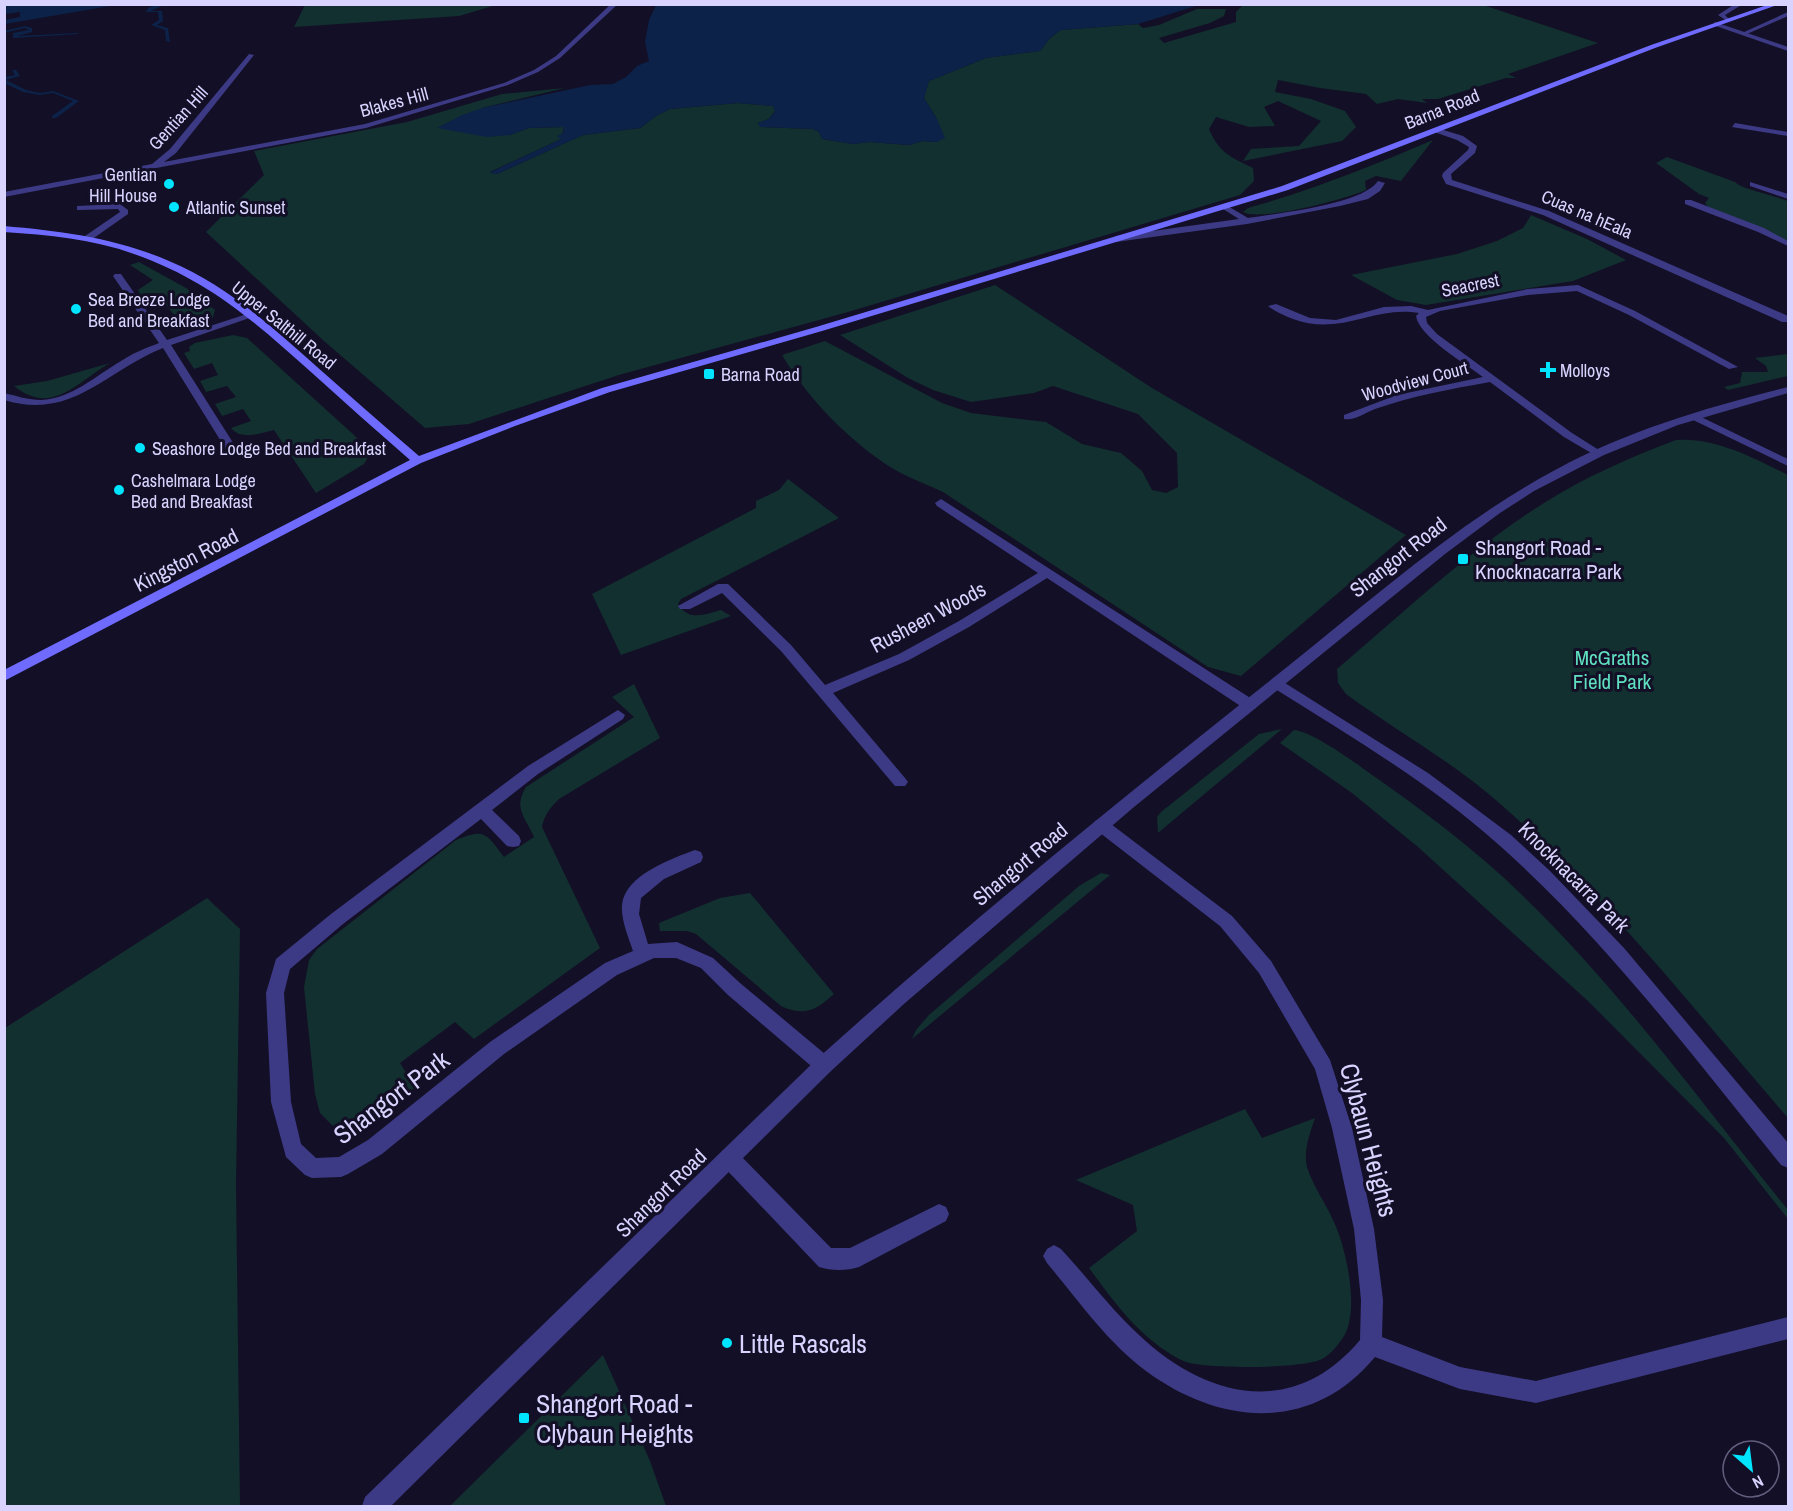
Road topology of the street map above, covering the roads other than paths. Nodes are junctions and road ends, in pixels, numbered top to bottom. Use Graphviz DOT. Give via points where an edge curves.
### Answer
graph roads {
  1 [pos="615,4"];
  2 [pos="1740,4"];
  3 [pos="1777,4"];
  4 [pos="1788,14"];
  5 [pos="1729,20"];
  6 [pos="1715,24"];
  7 [pos="1744,33"];
  8 [pos="1788,49"];
  9 [pos="251,55"];
  10 [pos="1735,125"];
  11 [pos="1437,130"];
  12 [pos="1788,134"];
  13 [pos="154,166"];
  14 [pos="1382,183"];
  15 [pos="1753,184"];
  16 [pos="4,195"];
  17 [pos="1788,197"];
  18 [pos="1688,202"];
  19 [pos="1226,207"];
  20 [pos="80,208"];
  21 [pos="1247,221"];
  22 [pos="4,229"];
  23 [pos="88,238"];
  24 [pos="1116,239"];
  25 [pos="1788,244"];
  26 [pos="118,276"];
  27 [pos="1273,306"];
  28 [pos="1427,312"];
  29 [pos="253,315"];
  30 [pos="1788,319"];
  31 [pos="166,345"];
  32 [pos="1733,367"];
  33 [pos="1491,379"];
  34 [pos="1788,390"];
  35 [pos="4,396"];
  36 [pos="1348,417"];
  37 [pos="1695,417"];
  38 [pos="231,449"];
  39 [pos="1598,454"];
  40 [pos="417,461"];
  41 [pos="1788,463"];
  42 [pos="941,503"];
  43 [pos="1047,573"];
  44 [pos="685,606"];
  45 [pos="4,676"];
  46 [pos="1277,683"];
  47 [pos="824,691"];
  48 [pos="1250,705"];
  49 [pos="618,715"];
  50 [pos="900,782"];
  51 [pos="481,809"];
  52 [pos="1101,825"];
  53 [pos="513,841"];
  54 [pos="695,857"];
  55 [pos="643,955"];
  56 [pos="824,1065"];
  57 [pos="729,1158"];
  58 [pos="1788,1158"];
  59 [pos="939,1214"];
  60 [pos="1054,1256"];
  61 [pos="1788,1328"];
  62 [pos="1371,1344"];
  63 [pos="374,1506"];
  1 -- 13 [label="street, Blakes Hill" via="558,57 506,84 379,123"];
  2 -- 5 [label="street" via="1721,15"];
  3 -- 5 [label="main road, Barna Road"];
  4 -- 7 [label="street"];
  5 -- 6 [label="main road, Barna Road"];
  6 -- 7 [label="street"];
  6 -- 11 [label="main road, Barna Road"];
  7 -- 8 [label="street"];
  9 -- 13 [label="street, Gentian Hill" via="172,151"];
  10 -- 12 [label="street"];
  11 -- 19 [label="main road, Barna Road" via="1343,169"];
  11 -- 30 [label="street, Cuas na hEala" via="1473,146 1447,173 1449,182 1546,213"];
  13 -- 16 [label="street, Gentian Hill"];
  14 -- 21 [label="street, Barna Road" via="1365,197"];
  15 -- 17 [label="street"];
  18 -- 25 [label="street"];
  19 -- 21 [label="street"];
  19 -- 24 [label="main road, Barna Road"];
  20 -- 23 [label="street" via="120,206 125,212"];
  21 -- 24 [label="street, Barna Road"];
  22 -- 23 [label="main road, Upper Salthill Road"];
  23 -- 29 [label="main road, Upper Salthill Road" via="169,262"];
  24 -- 40 [label="main road, Barna Road" via="606,390"];
  26 -- 31 [label="street"];
  27 -- 28 [label="street" via="1322,323 1397,307"];
  28 -- 32 [label="street, Seacrest" via="1528,292 1578,288 1632,312"];
  28 -- 33 [label="street, Seacrest" via="1421,316 1422,324"];
  29 -- 31 [label="street"];
  29 -- 40 [label="main road, Upper Salthill Road"];
  31 -- 35 [label="street" via="125,362 59,401 27,404"];
  31 -- 38 [label="street"];
  33 -- 36 [label="street, Woodview Court" via="1434,389"];
  33 -- 39 [label="street, Seacrest"];
  34 -- 37 [label="street, Shangort Road"];
  37 -- 39 [label="street, Shangort Road"];
  37 -- 41 [label="street"];
  39 -- 46 [label="street, Shangort Road" via="1497,509"];
  40 -- 45 [label="main road, Kingston Road"];
  42 -- 43 [label="street"];
  43 -- 47 [label="street, Rusheen Woods" via="904,657"];
  43 -- 48 [label="street"];
  44 -- 47 [label="street" via="723,587"];
  46 -- 48 [label="street, Shangort Road"];
  46 -- 58 [label="street, Knocknacarra Park" via="1375,744 1504,839 1622,959"];
  47 -- 50 [label="street"];
  48 -- 52 [label="street, Shangort Road"];
  49 -- 51 [label="street, Shangort Park" via="532,770"];
  51 -- 53 [label="street"];
  51 -- 55 [label="street, Shangort Park" via="282,965 275,993 281,1102 293,1150 312,1168 341,1167 375,1147 497,1048 611,969"];
  52 -- 56 [label="street, Shangort Road"];
  52 -- 62 [label="street, Clybaun Heights" via="1226,921 1265,967 1323,1066 1342,1128 1364,1229 1372,1300"];
  54 -- 55 [label="street" via="660,874 634,893 631,917"];
  55 -- 56 [label="street, Shangort Park" via="653,950 677,950 707,963"];
  56 -- 57 [label="street, Shangort Road"];
  57 -- 59 [label="street" via="826,1258 851,1259"];
  57 -- 63 [label="street, Shangort Road"];
  60 -- 62 [label="street" via="1139,1350 1188,1384 1217,1397 1249,1404 1280,1404 1315,1392 1347,1371"];
  61 -- 62 [label="street" via="1536,1392 1460,1378"];
}
